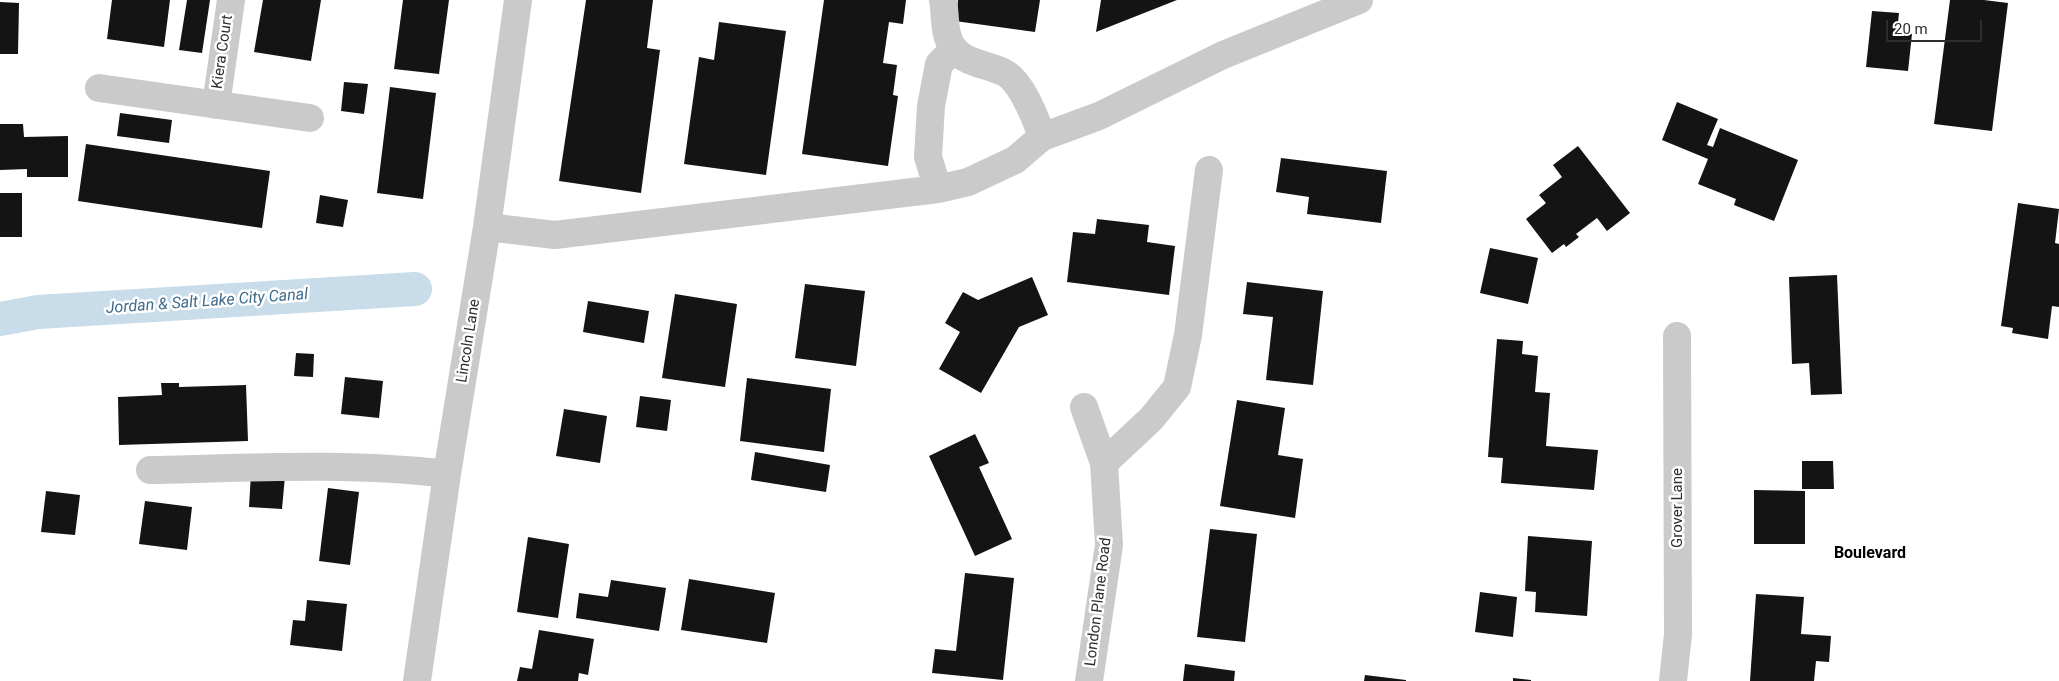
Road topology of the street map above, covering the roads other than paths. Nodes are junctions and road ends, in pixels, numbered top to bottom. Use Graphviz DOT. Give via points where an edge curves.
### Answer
graph roads {
  1 [pos="231,0"];
  2 [pos="518,0"];
  3 [pos="943,0"];
  4 [pos="1359,0"];
  5 [pos="954,49"];
  6 [pos="99,88"];
  7 [pos="216,105"];
  8 [pos="310,118"];
  9 [pos="1042,137"];
  10 [pos="1209,170"];
  11 [pos="938,190"];
  12 [pos="487,227"];
  13 [pos="1677,336"];
  14 [pos="1084,407"];
  15 [pos="1104,463"];
  16 [pos="150,470"];
  17 [pos="447,474"];
  18 [pos="417,681"];
  19 [pos="1089,681"];
  20 [pos="1673,681"];
  1 -- 7 [label="street, Kiera Court"];
  2 -- 12 [label="street, Lincoln Lane"];
  3 -- 5 [label="street" via="946,32"];
  4 -- 9 [label="street" via="1223,55 1099,116"];
  5 -- 9 [label="street" via="971,60 1005,72 1031,105"];
  5 -- 11 [label="street" via="939,64 930,106 928,157"];
  6 -- 7 [label="street"];
  7 -- 8 [label="street"];
  9 -- 11 [label="street" via="1015,160 968,182"];
  10 -- 15 [label="street" via="1188,334 1177,387 1151,419"];
  11 -- 12 [label="street" via="555,235"];
  12 -- 17 [label="street, Lincoln Lane"];
  13 -- 20 [label="street, Grover Lane" via="1678,634"];
  14 -- 15 [label="street, London Plane Road"];
  15 -- 19 [label="street, London Plane Road" via="1109,545"];
  16 -- 17 [label="street" via="307,467"];
  17 -- 18 [label="street, Lincoln Lane"];
}
